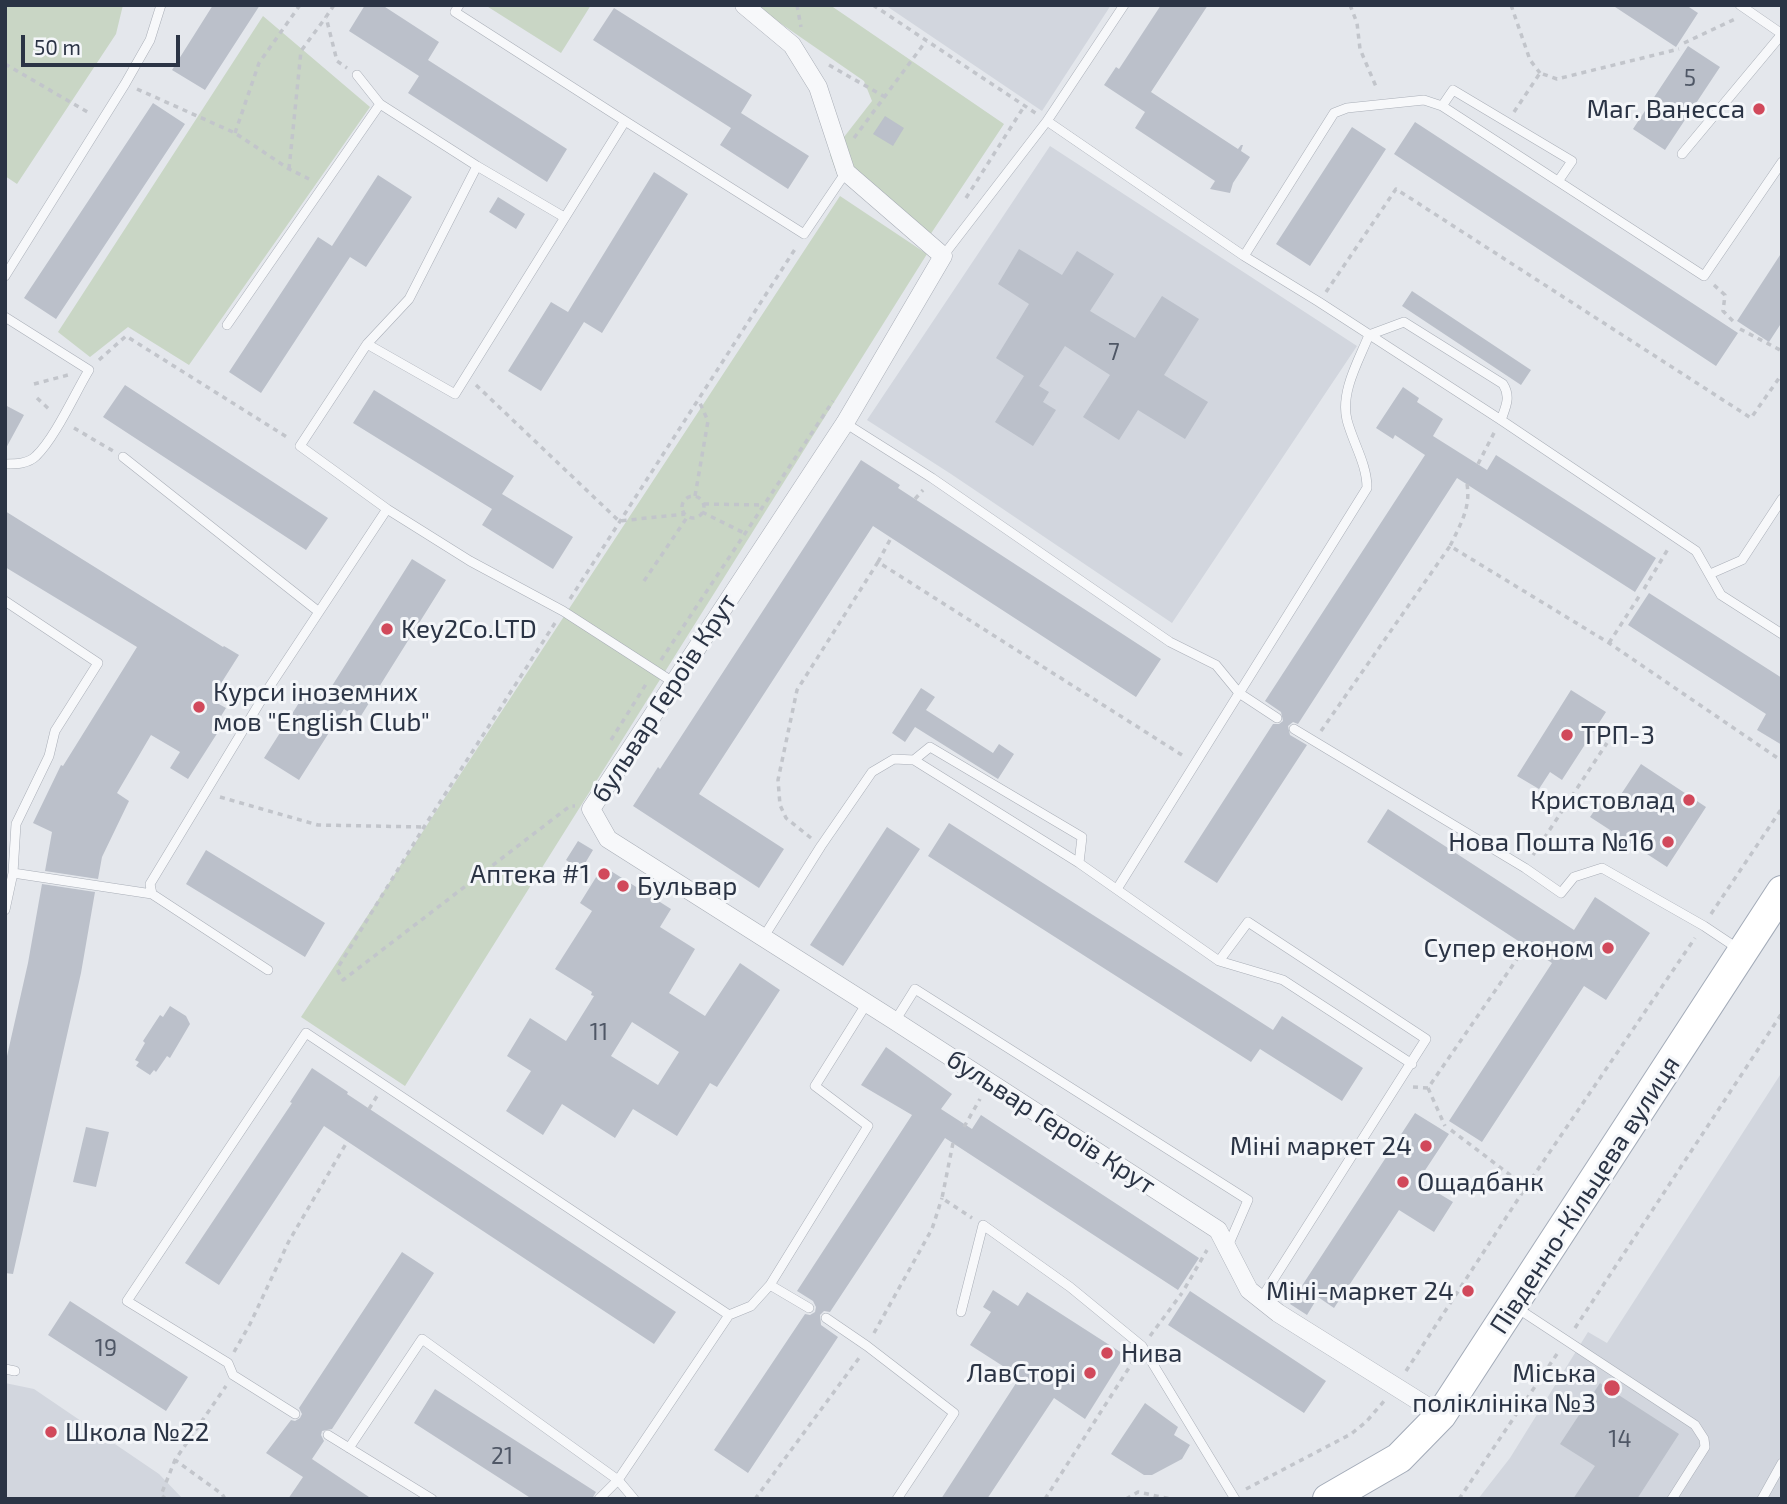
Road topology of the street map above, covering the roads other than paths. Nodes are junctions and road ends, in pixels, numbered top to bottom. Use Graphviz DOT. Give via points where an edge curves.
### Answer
graph roads {
  1 [pos="161,5"];
  2 [pos="459,5"];
  3 [pos="744,5"];
  4 [pos="1124,5"];
  5 [pos="1740,5"];
  6 [pos="1752,9"];
  7 [pos="357,75"];
  8 [pos="380,104"];
  9 [pos="1443,106"];
  10 [pos="625,121"];
  11 [pos="1047,121"];
  12 [pos="1682,154"];
  13 [pos="1782,162"];
  14 [pos="844,163"];
  15 [pos="477,166"];
  16 [pos="1559,180"];
  17 [pos="564,217"];
  18 [pos="943,256"];
  19 [pos="1244,256"];
  20 [pos="5,276"];
  21 [pos="5,317"];
  22 [pos="227,325"];
  23 [pos="1369,335"];
  24 [pos="367,344"];
  25 [pos="1501,420"];
  26 [pos="845,423"];
  27 [pos="123,457"];
  28 [pos="5,464"];
  29 [pos="1782,499"];
  30 [pos="387,509"];
  31 [pos="1710,574"];
  32 [pos="5,601"];
  33 [pos="319,612"];
  34 [pos="1782,635"];
  35 [pos="673,682"];
  36 [pos="1239,693"];
  37 [pos="1277,718"];
  38 [pos="1294,729"];
  39 [pos="914,760"];
  40 [pos="1079,863"];
  41 [pos="13,873"];
  42 [pos="1117,889"];
  43 [pos="1782,891"];
  44 [pos="152,894"];
  45 [pos="5,910"];
  46 [pos="763,938"];
  47 [pos="1742,951"];
  48 [pos="1219,961"];
  49 [pos="268,970"];
  50 [pos="867,1003"];
  51 [pos="895,1021"];
  52 [pos="1412,1064"];
  53 [pos="1227,1247"];
  54 [pos="770,1285"];
  55 [pos="1261,1299"];
  56 [pos="1513,1306"];
  57 [pos="809,1308"];
  58 [pos="961,1312"];
  59 [pos="729,1315"];
  60 [pos="826,1318"];
  61 [pos="295,1414"];
  62 [pos="1441,1415"];
  63 [pos="328,1435"];
  64 [pos="349,1448"];
  65 [pos="1782,1463"];
  66 [pos="618,1480"];
  67 [pos="1234,1497"];
  68 [pos="432,1499"];
  69 [pos="599,1499"];
  70 [pos="634,1499"];
  71 [pos="897,1499"];
  72 [pos="1328,1499"];
  73 [pos="1672,1499"];
  74 [pos="1762,1499"];
  1 -- 20 [label="lane" via="150,40 125,84"];
  2 -- 10 [label="lane" via="455,12"];
  3 -- 14 [label="street" via="792,45 818,87"];
  4 -- 11 [label="lane"];
  5 -- 6 [label="lane"];
  6 -- 12 [label="lane" via="1782,34"];
  7 -- 8 [label="lane"];
  8 -- 15 [label="lane"];
  8 -- 22 [label="lane"];
  9 -- 16 [label="lane"];
  9 -- 16 [label="lane" via="1453,90 1572,161"];
  9 -- 19 [label="lane" via="1424,100 1334,113"];
  10 -- 14 [label="lane" via="804,234"];
  10 -- 17 [label="lane"];
  11 -- 18 [label="lane"];
  11 -- 19 [label="lane"];
  13 -- 16 [label="lane" via="1704,276"];
  14 -- 18 [label="street"];
  15 -- 17 [label="lane"];
  15 -- 24 [label="lane" via="409,299"];
  17 -- 24 [label="lane" via="455,394"];
  18 -- 26 [label="street, бульвар Героїв Крут"];
  19 -- 23 [label="lane"];
  21 -- 28 [label="lane" via="89,370 36,456 20,464"];
  23 -- 25 [label="lane"];
  23 -- 25 [label="lane" via="1404,322 1503,384 1508,400"];
  23 -- 36 [label="lane" via="1348,388 1346,416 1367,488"];
  24 -- 30 [label="lane" via="300,446"];
  25 -- 31 [label="lane" via="1696,551"];
  26 -- 35 [label="street, бульвар Героїв Крут"];
  26 -- 36 [label="lane" via="1170,642 1216,665"];
  27 -- 33 [label="lane"];
  29 -- 31 [label="lane" via="1742,560"];
  30 -- 33 [label="lane"];
  30 -- 35 [label="lane" via="563,611"];
  31 -- 34 [label="lane" via="1721,595"];
  32 -- 41 [label="lane" via="98,663 55,731 49,756 16,824"];
  33 -- 44 [label="lane" via="150,884"];
  35 -- 46 [label="street, бульвар Героїв Крут" via="591,809 608,839"];
  36 -- 37 [label="lane"];
  36 -- 42 [label="lane"];
  38 -- 47 [label="lane" via="1561,893 1574,877 1602,868"];
  39 -- 40 [label="lane"];
  39 -- 40 [label="lane" via="930,747 1082,837"];
  39 -- 46 [label="lane" via="894,759 872,772"];
  40 -- 42 [label="lane"];
  41 -- 44 [label="lane"];
  41 -- 45 [label="lane"];
  42 -- 48 [label="lane"];
  43 -- 47 [label="main road, Південно-Кільцева вулиця"];
  44 -- 49 [label="lane"];
  46 -- 50 [label="street, бульвар Героїв Крут"];
  47 -- 56 [label="main road, Південно-Кільцева вулиця"];
  48 -- 52 [label="lane" via="1283,980"];
  48 -- 52 [label="lane" via="1248,922 1426,1039"];
  50 -- 51 [label="street, бульвар Героїв Крут"];
  50 -- 54 [label="lane" via="815,1086 868,1126"];
  51 -- 53 [label="street, бульвар Героїв Крут" via="1218,1230"];
  51 -- 53 [label="lane" via="915,989 1248,1199"];
  52 -- 55 [label="lane"];
  53 -- 55 [label="street, бульвар Героїв Крут" via="1249,1290"];
  54 -- 57 [label="lane"];
  54 -- 59 [label="lane" via="751,1306"];
  55 -- 62 [label="street, бульвар Героїв Крут"];
  56 -- 62 [label="main road, Південно-Кільцева вулиця"];
  56 -- 73 [label="lane" via="1700,1431 1705,1447"];
  58 -- 67 [label="lane" via="983,1224 1142,1346"];
  59 -- 61 [label="lane" via="306,1033 127,1301 228,1363 233,1375"];
  59 -- 66 [label="lane"];
  60 -- 71 [label="lane" via="954,1413"];
  62 -- 72 [label="main road, Південно-Кільцева вулиця" via="1399,1458"];
  63 -- 64 [label="lane"];
  64 -- 66 [label="lane" via="422,1339"];
  64 -- 68 [label="lane"];
  65 -- 74 [label="lane"];
  66 -- 69 [label="lane"];
  66 -- 70 [label="lane"];
}
